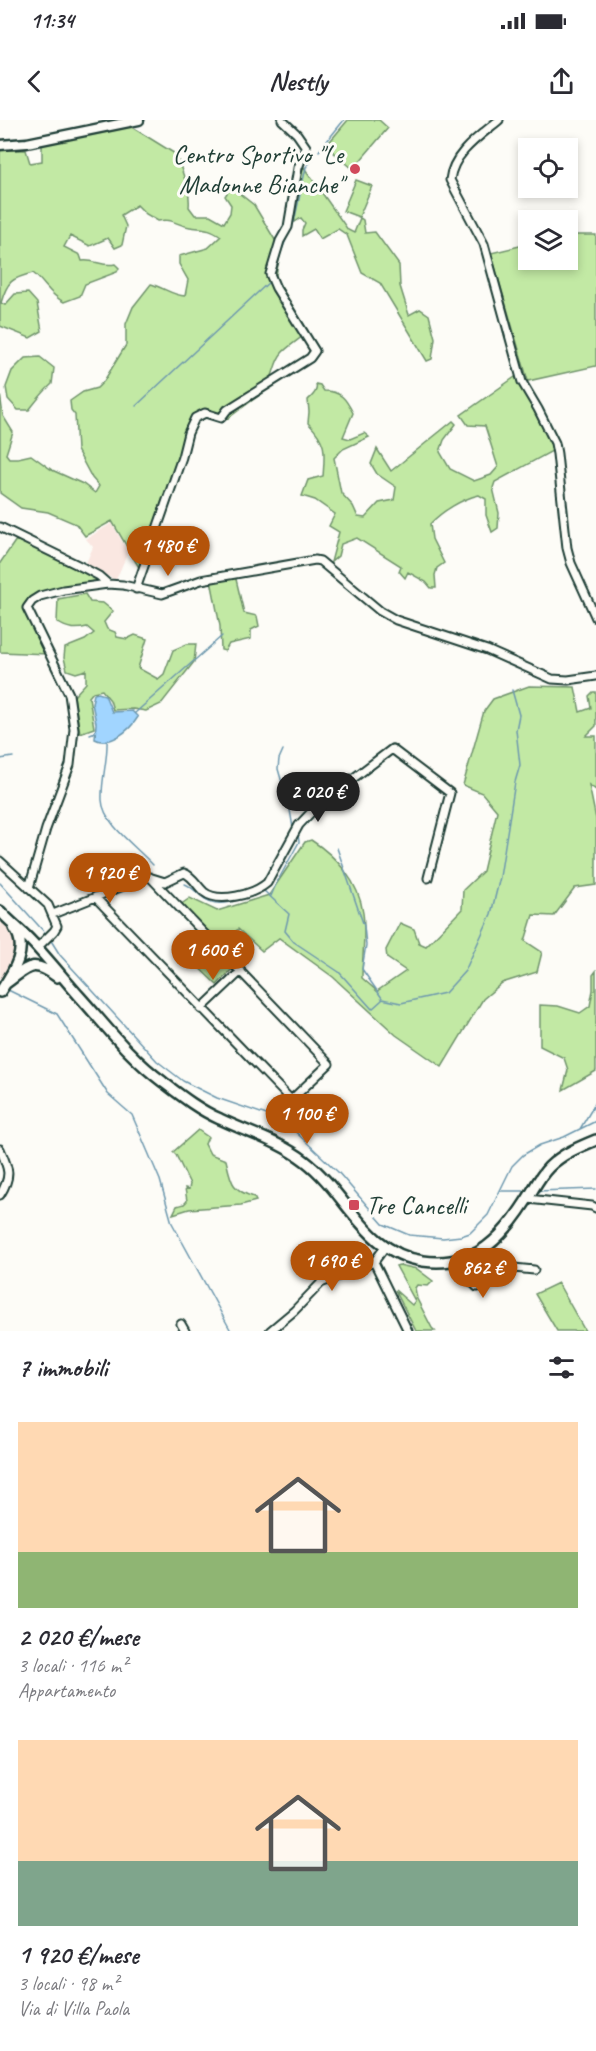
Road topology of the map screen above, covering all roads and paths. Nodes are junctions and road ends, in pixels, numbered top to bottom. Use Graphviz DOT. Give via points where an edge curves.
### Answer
graph roads {
  1 [pos="139,120"];
  2 [pos="282,120"];
  3 [pos="499,120"];
  4 [pos="126,122"];
  5 [pos="0,145"];
  6 [pos="0,527"];
  7 [pos="108,584"];
  8 [pos="136,589"];
  9 [pos="596,618"];
  10 [pos="596,676"];
  11 [pos="0,861"];
  12 [pos="150,877"];
  13 [pos="428,878"];
  14 [pos="29,888"];
  15 [pos="95,897"];
  16 [pos="3,914"];
  17 [pos="52,914"];
  18 [pos="40,946"];
  19 [pos="20,968"];
  20 [pos="241,971"];
  21 [pos="3,988"];
  22 [pos="78,994"];
  23 [pos="201,1009"];
  24 [pos="596,1140"];
  25 [pos="0,1149"];
  26 [pos="0,1195"];
  27 [pos="528,1199"];
  28 [pos="596,1208"];
  29 [pos="385,1247"];
  30 [pos="463,1259"];
  31 [pos="374,1262"];
  32 [pos="534,1270"];
  33 [pos="270,1331"];
  34 [pos="408,1331"];
  1 -- 4 [label="street"];
  2 -- 8 [label="street" via="306,147 298,168 288,227 270,274 315,351 310,358 227,410 221,418 206,413 195,418"];
  3 -- 9 [label="street" via="472,142 451,170 450,180 484,244 522,382 555,442 567,548"];
  4 -- 5 [label="street"];
  6 -- 7 [label="street"];
  7 -- 8 [label="street"];
  7 -- 14 [label="street" via="40,596 27,608 69,694 74,729 70,765"];
  8 -- 10 [label="street" via="162,594 201,580 315,560 396,620 487,650 552,679"];
  11 -- 14 [label="street"];
  12 -- 13 [label="street" via="165,882 184,873 205,893 219,899 261,888 299,825 318,805 392,749 450,794"];
  12 -- 15 [label="street"];
  12 -- 20 [label="street"];
  14 -- 17 [label="street"];
  15 -- 17 [label="street"];
  15 -- 23 [label="street"];
  16 -- 18 [label="main road"];
  16 -- 19 [label="main road" via="18,933"];
  17 -- 18 [label="street" via="57,926"];
  18 -- 19 [label="main road" via="24,955"];
  18 -- 22 [label="main road"];
  19 -- 21 [label="main road"];
  19 -- 22 [label="main road" via="45,968"];
  20 -- 23 [label="street"];
  20 -- 23 [label="street" via="329,1064 291,1100"];
  22 -- 29 [label="main road" via="119,1043 162,1082 202,1110 273,1141 314,1167"];
  24 -- 27 [label="main road" via="559,1159 544,1172"];
  25 -- 26 [label="street" via="8,1181"];
  27 -- 28 [label="street"];
  27 -- 30 [label="main road" via="498,1236"];
  29 -- 30 [label="main road" via="417,1260"];
  29 -- 31 [label="street"];
  30 -- 32 [label="street" via="477,1287 514,1268"];
  31 -- 33 [label="street" via="321,1283"];
  31 -- 34 [label="street"];
}
